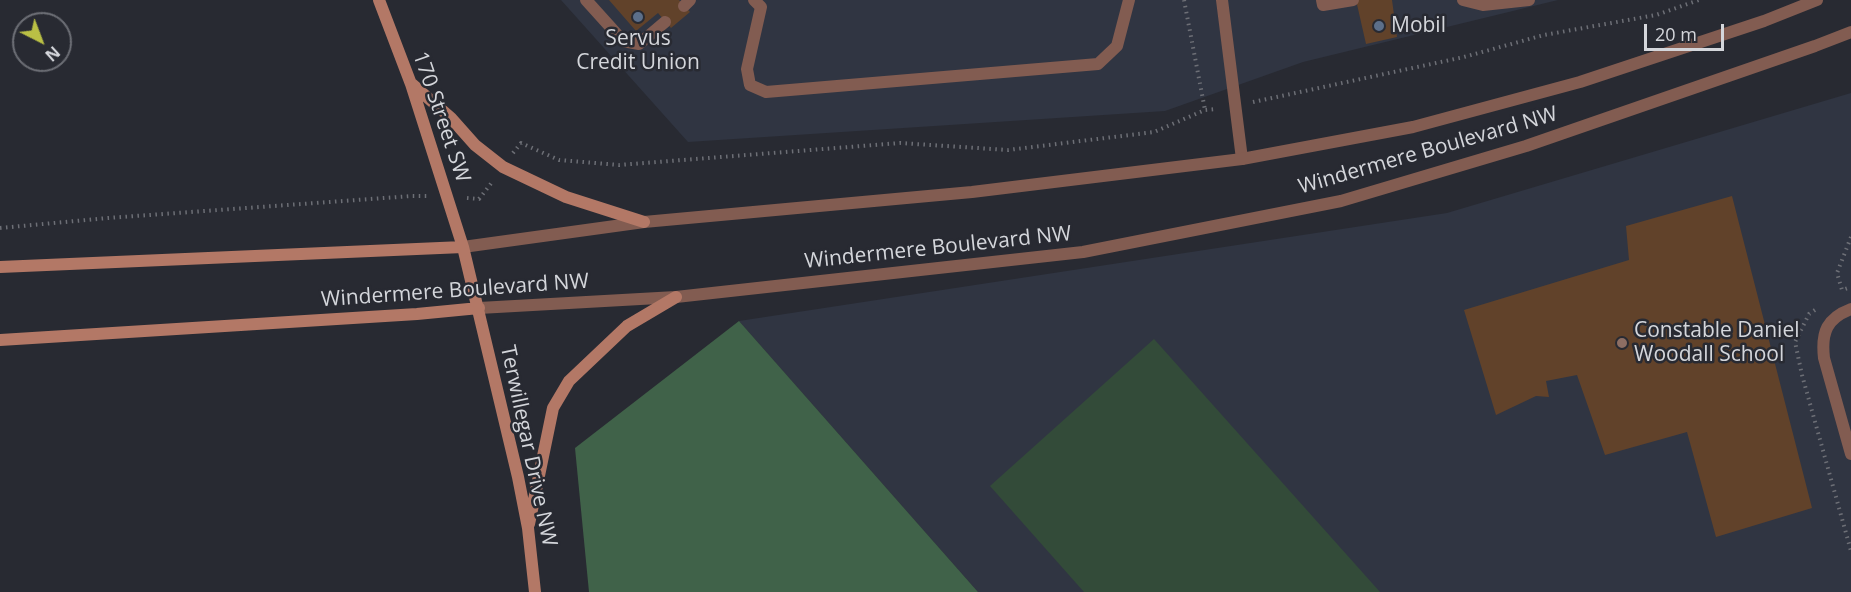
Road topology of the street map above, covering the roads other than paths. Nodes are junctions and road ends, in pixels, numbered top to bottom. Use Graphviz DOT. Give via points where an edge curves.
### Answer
graph roads {
  1 [pos="379,0"];
  2 [pos="586,0"];
  3 [pos="754,0"];
  4 [pos="1129,0"];
  5 [pos="1222,0"];
  6 [pos="1322,0"];
  7 [pos="1353,0"];
  8 [pos="1463,0"];
  9 [pos="1529,0"];
  10 [pos="1816,0"];
  11 [pos="665,22"];
  12 [pos="1851,32"];
  13 [pos="411,84"];
  14 [pos="1242,159"];
  15 [pos="644,222"];
  16 [pos="463,247"];
  17 [pos="0,267"];
  18 [pos="676,297"];
  19 [pos="479,308"];
  20 [pos="1851,309"];
  21 [pos="0,340"];
  22 [pos="1851,454"];
  23 [pos="528,528"];
  24 [pos="535,592"];
  1 -- 13 [label="main road, 170 Street SW"];
  2 -- 11 [label="street" via="623,41 639,44"];
  3 -- 4 [label="street" via="761,7 747,69 750,85 766,92 1098,64 1117,46"];
  5 -- 14 [label="street"];
  6 -- 7 [label="street" via="1323,5"];
  8 -- 9 [label="street" via="1482,5"];
  10 -- 14 [label="street, Windermere Boulevard NW" via="1580,82 1413,127"];
  12 -- 18 [label="street, Windermere Boulevard NW" via="1526,146 1341,201 1083,252"];
  13 -- 15 [label="main road" via="503,167 566,197"];
  13 -- 16 [label="main road, 170 Street SW"];
  14 -- 15 [label="street, Windermere Boulevard NW" via="972,192"];
  15 -- 16 [label="street, Windermere Boulevard NW"];
  16 -- 17 [label="main road, Windermere Boulevard NW"];
  16 -- 19 [label="main road, 170 Street SW"];
  18 -- 19 [label="street, Windermere Boulevard NW"];
  18 -- 23 [label="main road" via="627,326 564,390 553,408"];
  19 -- 21 [label="main road, Windermere Boulevard NW"];
  19 -- 23 [label="main road, Terwillegar Drive NW"];
  20 -- 22 [label="street" via="1837,314 1826,328 1822,342"];
  23 -- 24 [label="main road, Terwillegar Drive NW"];
}
